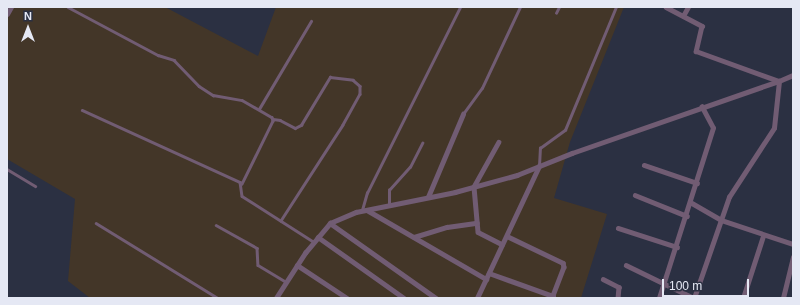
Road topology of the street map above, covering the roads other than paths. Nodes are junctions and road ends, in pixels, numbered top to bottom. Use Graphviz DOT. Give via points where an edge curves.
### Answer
graph roads {
  1 [pos="11,7"];
  2 [pos="68,7"];
  3 [pos="460,7"];
  4 [pos="520,7"];
  5 [pos="559,7"];
  6 [pos="616,7"];
  7 [pos="666,7"];
  8 [pos="688,7"];
  9 [pos="556,13"];
  10 [pos="7,14"];
  11 [pos="683,16"];
  12 [pos="311,21"];
  13 [pos="793,75"];
  14 [pos="779,81"];
  15 [pos="702,107"];
  16 [pos="259,109"];
  17 [pos="82,110"];
  18 [pos="463,114"];
  19 [pos="273,119"];
  20 [pos="499,142"];
  21 [pos="422,143"];
  22 [pos="644,165"];
  23 [pos="539,166"];
  24 [pos="7,169"];
  25 [pos="697,182"];
  26 [pos="242,184"];
  27 [pos="35,186"];
  28 [pos="474,187"];
  29 [pos="635,196"];
  30 [pos="428,197"];
  31 [pos="692,203"];
  32 [pos="389,205"];
  33 [pos="364,211"];
  34 [pos="687,216"];
  35 [pos="721,220"];
  36 [pos="281,221"];
  37 [pos="477,222"];
  38 [pos="96,223"];
  39 [pos="330,223"];
  40 [pos="216,225"];
  41 [pos="618,228"];
  42 [pos="507,236"];
  43 [pos="763,236"];
  44 [pos="318,237"];
  45 [pos="414,237"];
  46 [pos="314,242"];
  47 [pos="502,244"];
  48 [pos="793,244"];
  49 [pos="677,247"];
  50 [pos="793,257"];
  51 [pos="297,265"];
  52 [pos="626,265"];
  53 [pos="489,273"];
  54 [pos="486,279"];
  55 [pos="603,279"];
  56 [pos="286,282"];
  57 [pos="664,284"];
  58 [pos="552,297"];
  59 [pos="218,298"];
  60 [pos="277,298"];
  61 [pos="347,298"];
  62 [pos="404,298"];
  63 [pos="436,298"];
  64 [pos="477,298"];
  65 [pos="618,298"];
  66 [pos="659,298"];
  67 [pos="743,298"];
  68 [pos="783,298"];
  1 -- 10 [label="street"];
  2 -- 16 [label="lane" via="158,55 174,60 199,86 214,95 242,100"];
  3 -- 33 [label="lane" via="367,193"];
  4 -- 18 [label="lane" via="482,88"];
  5 -- 9 [label="lane"];
  6 -- 23 [label="lane" via="565,130 539,150"];
  7 -- 11 [label="street"];
  8 -- 11 [label="street"];
  11 -- 14 [label="street" via="702,26 696,51"];
  12 -- 16 [label="lane"];
  13 -- 14 [label="street"];
  14 -- 15 [label="street"];
  14 -- 35 [label="street" via="774,128 738,179"];
  15 -- 23 [label="street"];
  15 -- 25 [label="street" via="714,128"];
  16 -- 19 [label="lane"];
  17 -- 26 [label="lane"];
  18 -- 30 [label="street"];
  19 -- 26 [label="lane"];
  19 -- 36 [label="lane" via="295,128 301,125 330,77 353,80 360,86 360,94 343,125"];
  20 -- 28 [label="street"];
  21 -- 32 [label="lane" via="410,166 389,190"];
  22 -- 25 [label="street"];
  23 -- 28 [label="street"];
  23 -- 42 [label="street"];
  24 -- 27 [label="lane"];
  25 -- 31 [label="street"];
  26 -- 36 [label="lane" via="242,196"];
  28 -- 30 [label="street"];
  28 -- 37 [label="street"];
  29 -- 34 [label="street"];
  30 -- 32 [label="street"];
  31 -- 34 [label="street"];
  31 -- 35 [label="street"];
  32 -- 33 [label="street"];
  33 -- 39 [label="street"];
  33 -- 45 [label="street"];
  34 -- 49 [label="street"];
  35 -- 43 [label="street"];
  35 -- 57 [label="street" via="694,298"];
  36 -- 46 [label="lane"];
  37 -- 45 [label="street"];
  37 -- 47 [label="street" via="478,232"];
  38 -- 59 [label="lane"];
  39 -- 44 [label="street"];
  39 -- 63 [label="street"];
  40 -- 56 [label="lane" via="257,248 258,265"];
  41 -- 49 [label="street"];
  42 -- 47 [label="street"];
  42 -- 58 [label="street" via="562,261 564,267"];
  43 -- 48 [label="street"];
  43 -- 67 [label="street"];
  44 -- 46 [label="street"];
  44 -- 62 [label="street"];
  45 -- 54 [label="street"];
  46 -- 51 [label="street"];
  47 -- 53 [label="street"];
  49 -- 57 [label="street"];
  50 -- 68 [label="street"];
  51 -- 56 [label="street"];
  51 -- 61 [label="street"];
  52 -- 57 [label="street"];
  53 -- 54 [label="street"];
  53 -- 58 [label="street"];
  54 -- 64 [label="street"];
  55 -- 65 [label="street" via="620,287"];
  56 -- 60 [label="street"];
  57 -- 66 [label="street"];
}
